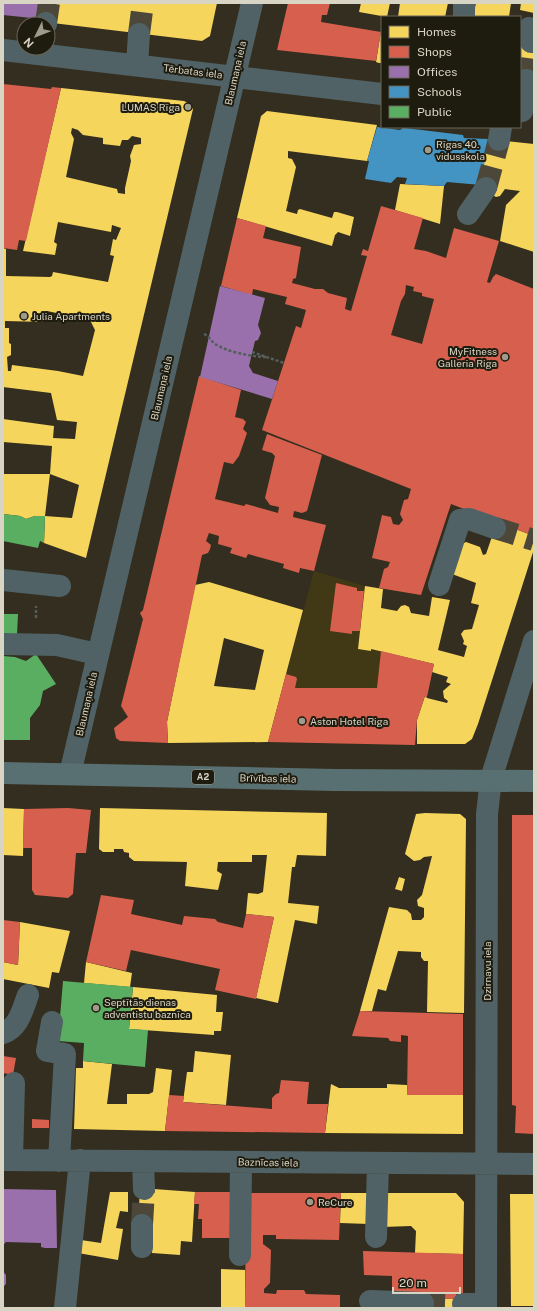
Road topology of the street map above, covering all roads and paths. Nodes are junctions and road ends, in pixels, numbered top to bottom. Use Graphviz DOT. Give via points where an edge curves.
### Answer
graph roads {
  1 [pos="252,3"];
  2 [pos="464,3"];
  3 [pos="464,16"];
  4 [pos="139,34"];
  5 [pos="3,50"];
  6 [pos="16,50"];
  7 [pos="56,53"];
  8 [pos="137,65"];
  9 [pos="234,76"];
  10 [pos="526,80"];
  11 [pos="381,94"];
  12 [pos="525,112"];
  13 [pos="486,188"];
  14 [pos="468,214"];
  15 [pos="204,334"];
  16 [pos="252,352"];
  17 [pos="267,357"];
  18 [pos="284,363"];
  19 [pos="495,528"];
  20 [pos="3,580"];
  21 [pos="439,585"];
  22 [pos="60,586"];
  23 [pos="36,608"];
  24 [pos="36,618"];
  25 [pos="534,641"];
  26 [pos="3,644"];
  27 [pos="98,654"];
  28 [pos="3,773"];
  29 [pos="70,774"];
  30 [pos="491,779"];
  31 [pos="534,781"];
  32 [pos="28,995"];
  33 [pos="52,1022"];
  34 [pos="3,1033"];
  35 [pos="14,1083"];
  36 [pos="7,1160"];
  37 [pos="80,1160"];
  38 [pos="59,1161"];
  39 [pos="143,1161"];
  40 [pos="241,1162"];
  41 [pos="378,1163"];
  42 [pos="487,1164"];
  43 [pos="534,1164"];
  44 [pos="144,1189"];
  45 [pos="142,1225"];
  46 [pos="376,1237"];
  47 [pos="142,1247"];
  48 [pos="240,1255"];
  49 [pos="370,1301"];
  50 [pos="423,1303"];
  51 [pos="463,1304"];
  52 [pos="486,1306"];
  53 [pos="65,1308"];
  1 -- 9 [label="street, Blaumaņa iela"];
  2 -- 3 [label="street"];
  4 -- 8 [label="street"];
  5 -- 6 [label="street, Tērbatas iela"];
  7 -- 8 [label="street, Tērbatas iela"];
  8 -- 9 [label="street, Tērbatas iela"];
  9 -- 11 [label="street, Tērbatas iela"];
  9 -- 27 [label="street, Blaumaņa iela"];
  10 -- 12 [label="street"];
  13 -- 14 [label="street"];
  15 -- 17 [label="path" via="215,344 251,357"];
  16 -- 17 [label="path"];
  17 -- 18 [label="path"];
  19 -- 21 [label="street" via="470,519 460,520"];
  20 -- 22 [label="street"];
  23 -- 24 [label="path"];
  25 -- 30 [label="street, Dzirnavu iela"];
  26 -- 27 [label="street" via="57,645"];
  27 -- 29 [label="street, Blaumaņa iela"];
  28 -- 29 [label="highway, Brīvības iela / A2"];
  29 -- 30 [label="highway, Brīvības iela / A2" via="335,780"];
  30 -- 31 [label="highway, Brīvības iela / A2"];
  30 -- 42 [label="street, Dzirnavu iela" via="487,822"];
  32 -- 34 [label="street" via="17,1022"];
  33 -- 38 [label="street" via="47,1051 64,1054"];
  35 -- 36 [label="street"];
  36 -- 38 [label="street, Baznīcas iela"];
  37 -- 38 [label="street, Baznīcas iela"];
  37 -- 39 [label="street, Baznīcas iela"];
  37 -- 53 [label="street"];
  39 -- 40 [label="street, Baznīcas iela"];
  39 -- 44 [label="street"];
  40 -- 41 [label="street, Baznīcas iela"];
  40 -- 48 [label="street"];
  41 -- 42 [label="street, Baznīcas iela"];
  41 -- 46 [label="street"];
  42 -- 43 [label="street, Baznīcas iela"];
  42 -- 52 [label="street, Dzirnavu iela"];
  45 -- 47 [label="street"];
  49 -- 50 [label="street"];
  51 -- 52 [label="street"];
}
